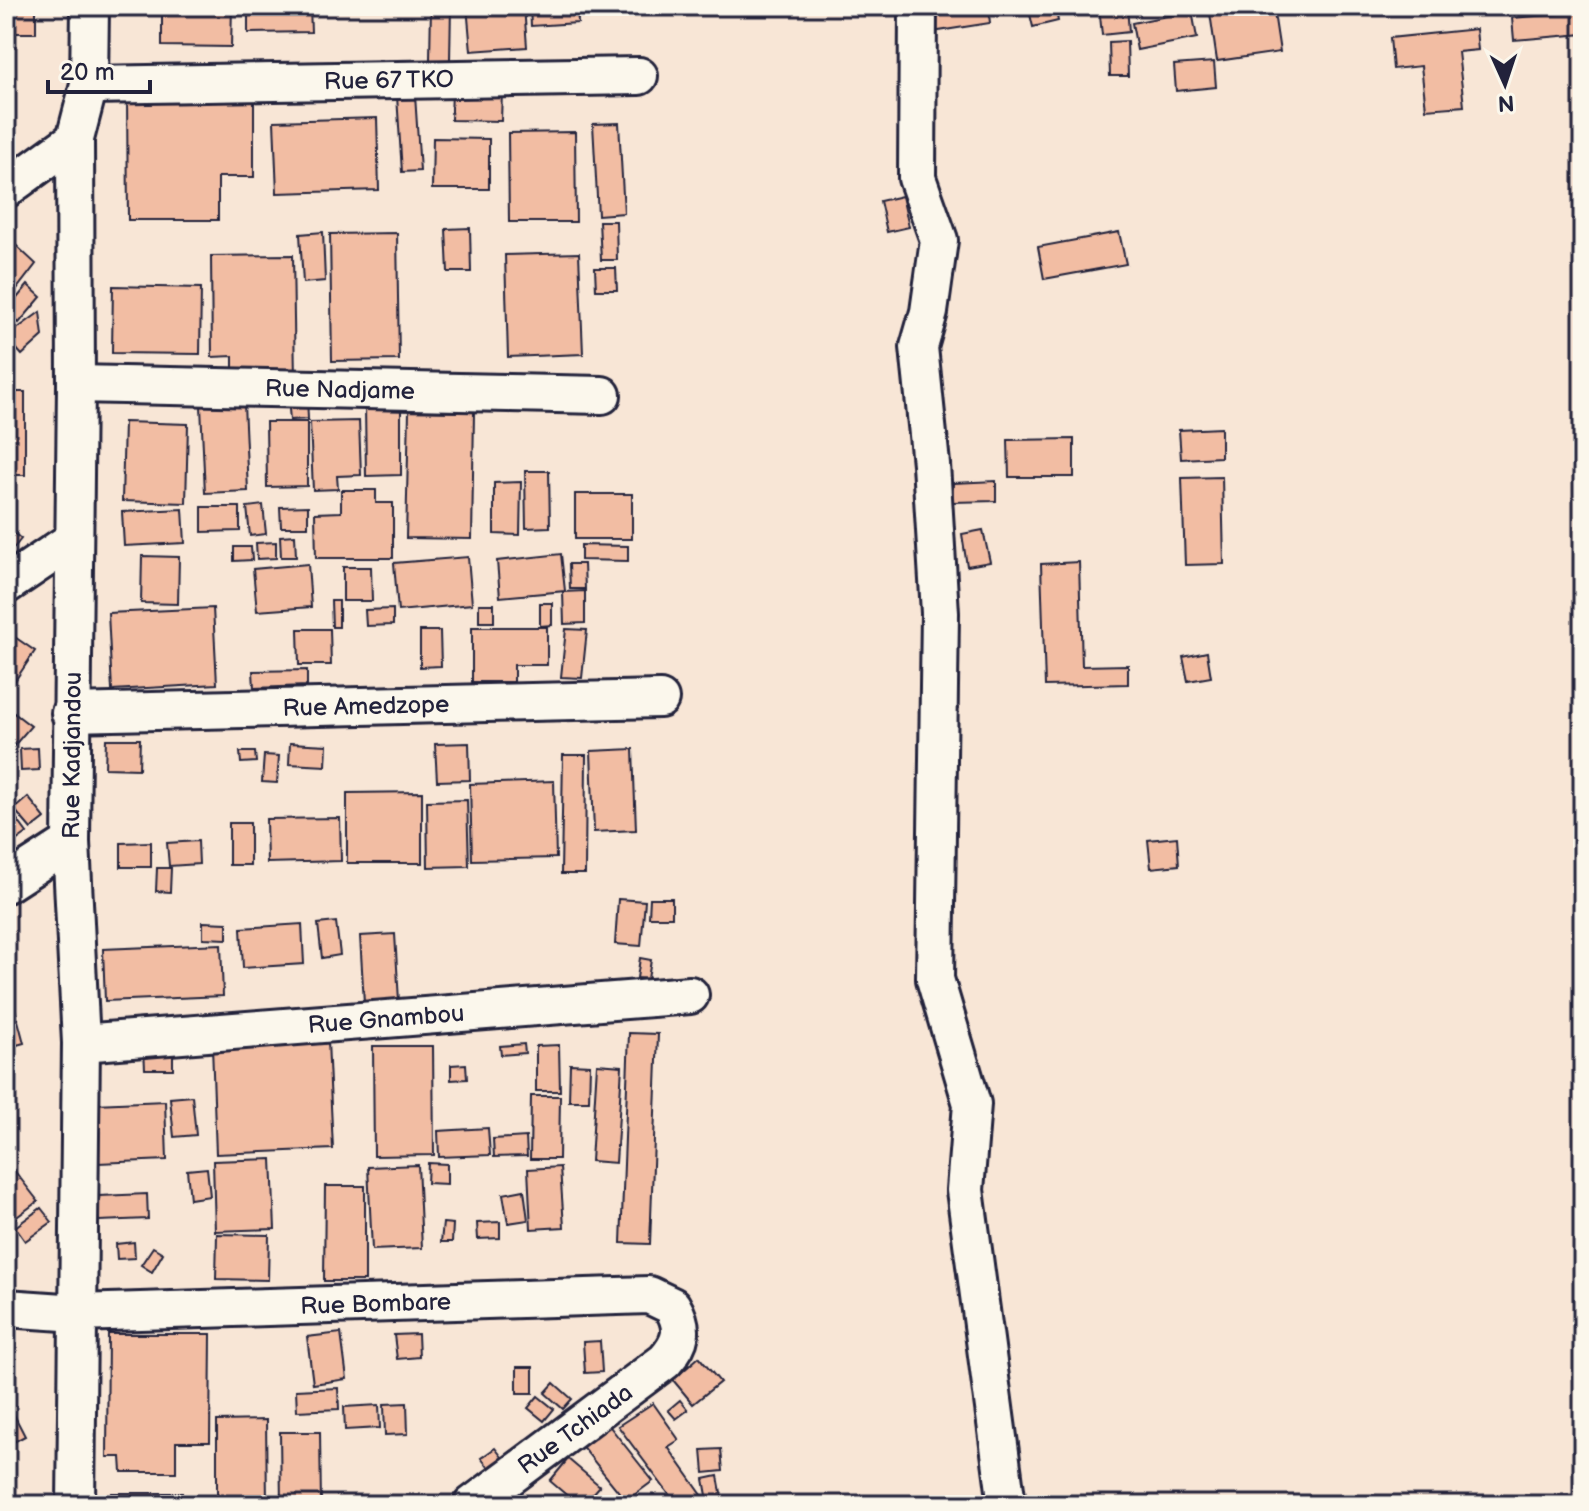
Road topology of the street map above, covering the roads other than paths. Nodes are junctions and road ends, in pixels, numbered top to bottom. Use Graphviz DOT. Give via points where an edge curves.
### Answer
graph roads {
  1 [pos="90,6"];
  2 [pos="918,6"];
  3 [pos="639,76"];
  4 [pos="89,85"];
  5 [pos="75,139"];
  6 [pos="6,189"];
  7 [pos="76,384"];
  8 [pos="602,395"];
  9 [pos="74,539"];
  10 [pos="6,585"];
  11 [pos="660,699"];
  12 [pos="70,713"];
  13 [pos="71,842"];
  14 [pos="6,884"];
  15 [pos="690,995"];
  16 [pos="81,1043"];
  17 [pos="6,1308"];
  18 [pos="78,1313"];
  19 [pos="675,1350"];
  20 [pos="76,1505"];
  21 [pos="472,1505"];
  22 [pos="1007,1505"];
  1 -- 4 [label="street, Rue Kadjandou"];
  2 -- 22 [label="street" via="917,178 939,240 919,347 940,613 935,979 972,1104 965,1190"];
  3 -- 4 [label="street, Rue 67 TKO"];
  4 -- 5 [label="street, Rue Kadjandou"];
  5 -- 6 [label="street"];
  5 -- 7 [label="street, Rue Kadjandou"];
  7 -- 8 [label="street, Rue Nadjame"];
  7 -- 9 [label="street, Rue Kadjandou"];
  9 -- 10 [label="street"];
  9 -- 12 [label="street, Rue Kadjandou"];
  11 -- 12 [label="street, Rue Amedzope"];
  12 -- 13 [label="street, Rue Kadjandou"];
  13 -- 14 [label="street"];
  13 -- 16 [label="street, Rue Kadjandou"];
  15 -- 16 [label="street, Rue Gnambou"];
  16 -- 18 [label="street, Rue Kadjandou"];
  17 -- 18 [label="street, Rue Bombare"];
  18 -- 19 [label="street, Rue Bombare" via="649,1295 672,1306 681,1328"];
  18 -- 20 [label="street, Rue Kadjandou"];
  19 -- 21 [label="street, Rue Tchiada"];
}
